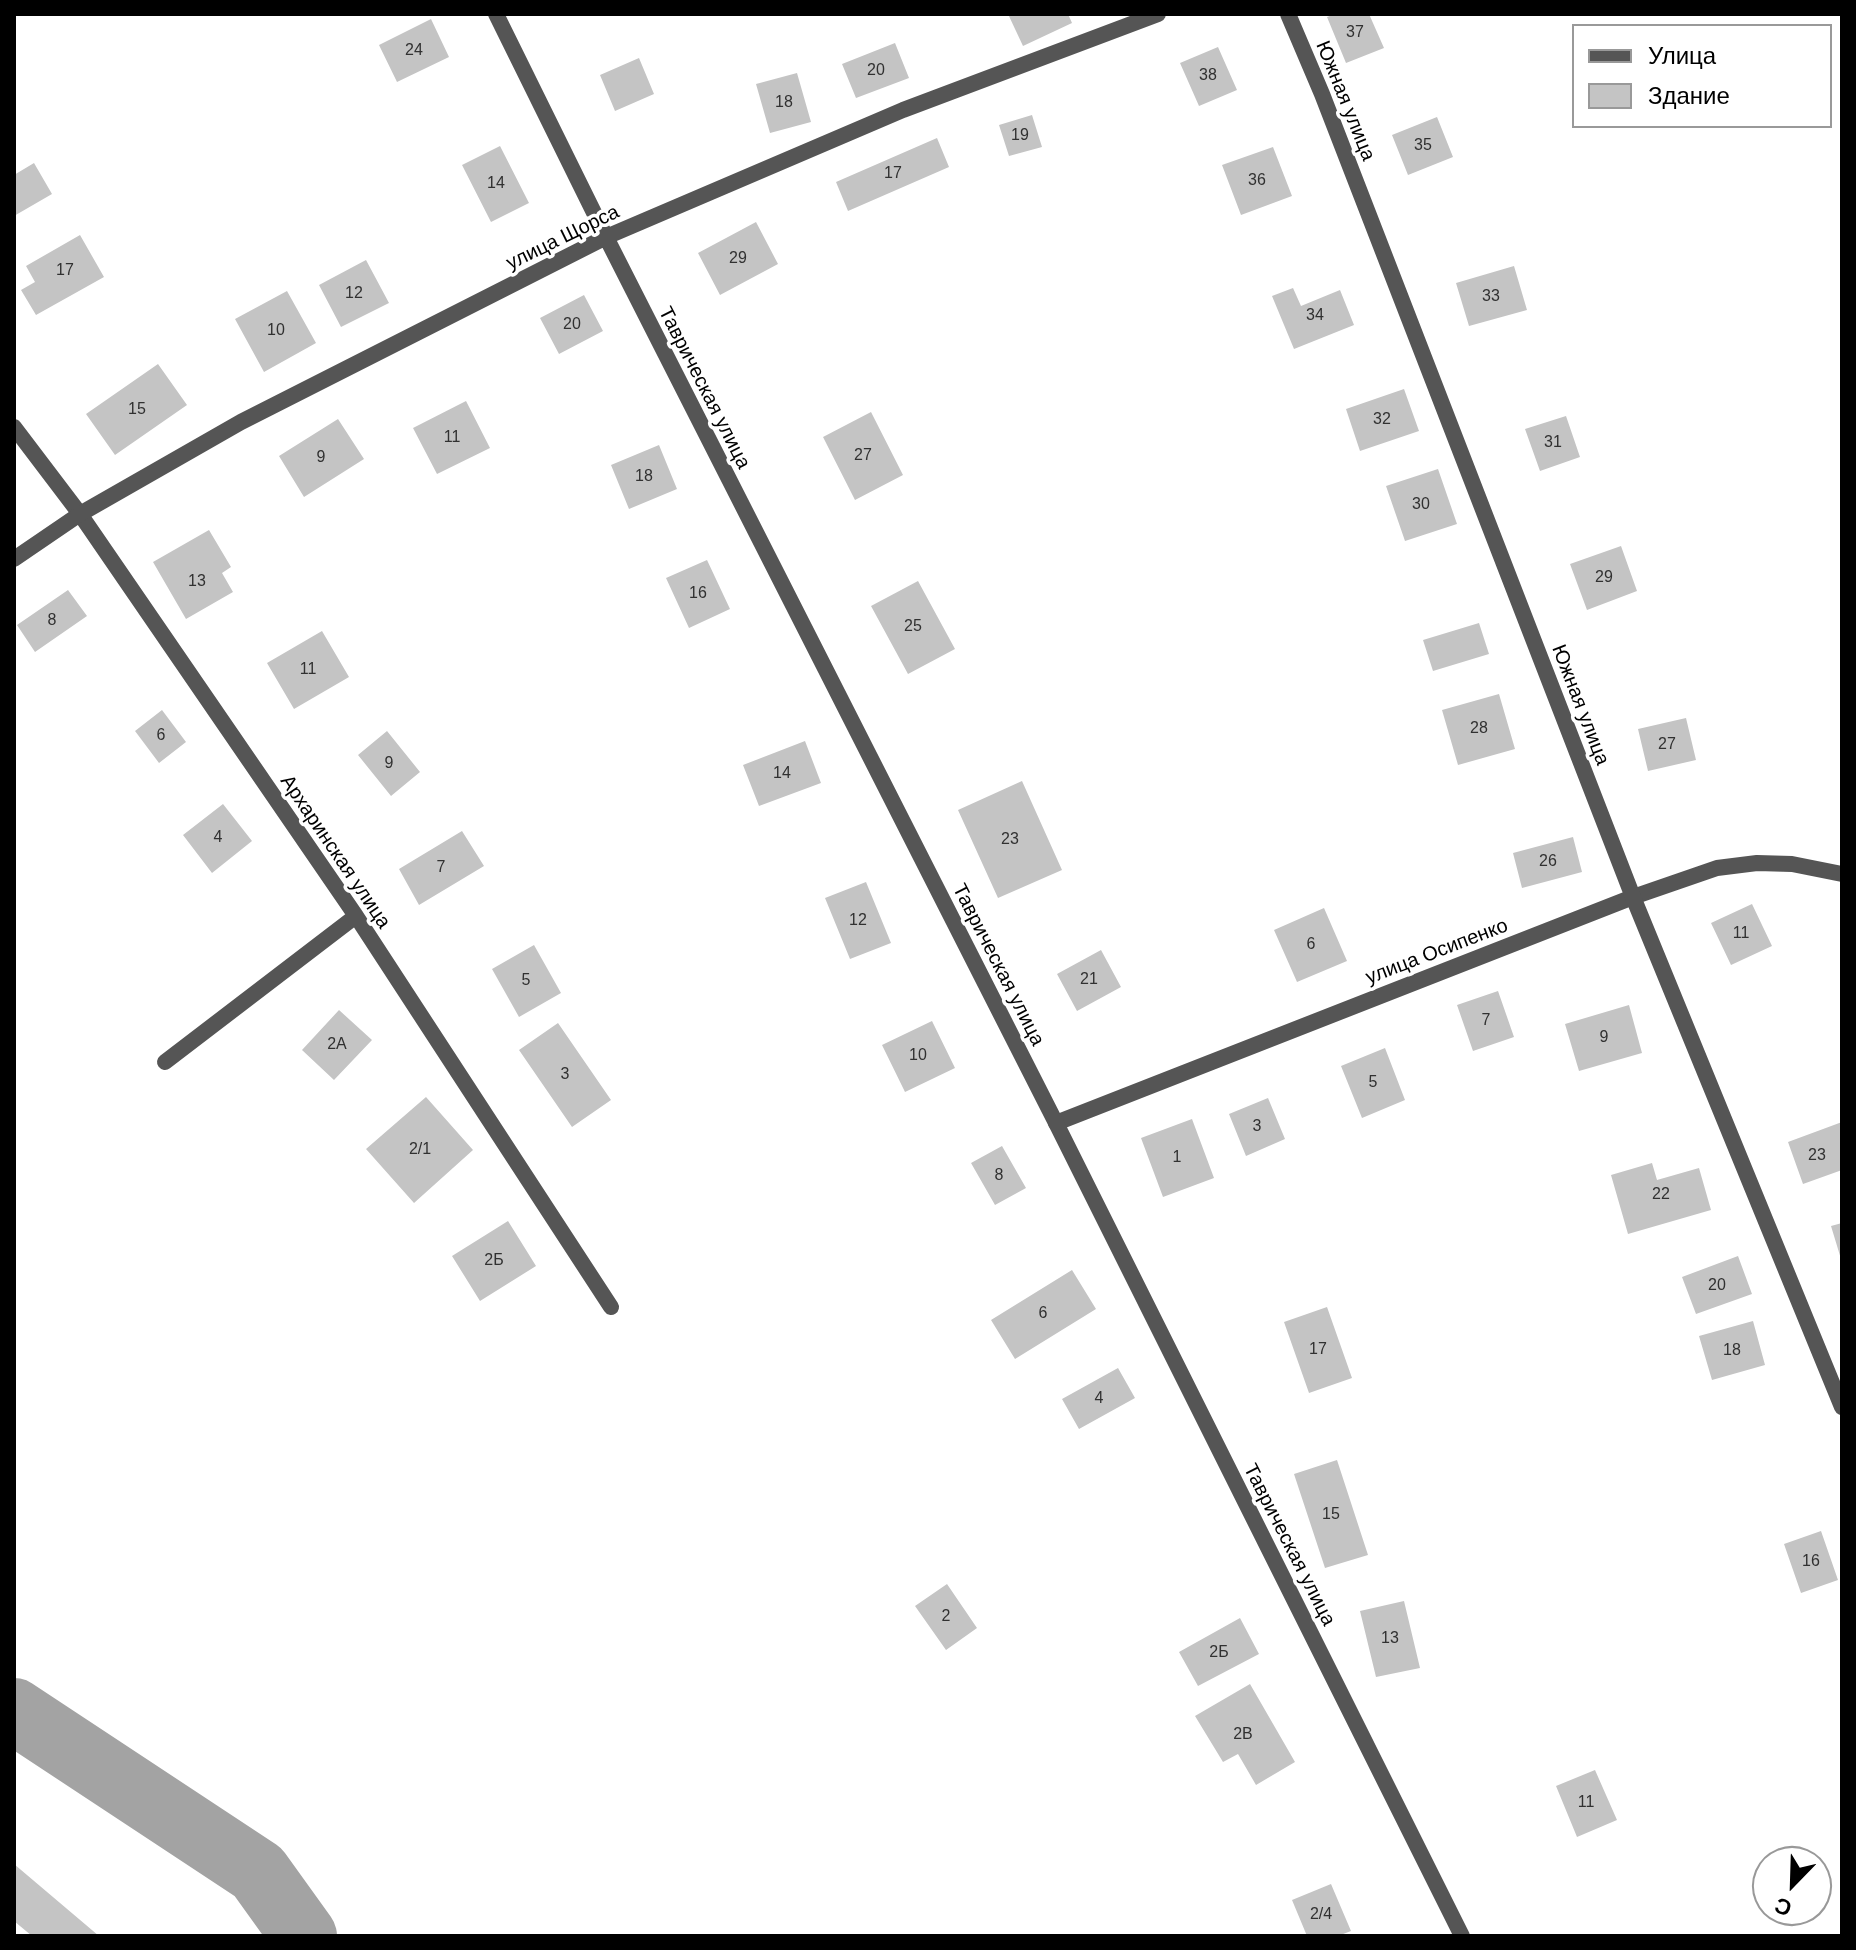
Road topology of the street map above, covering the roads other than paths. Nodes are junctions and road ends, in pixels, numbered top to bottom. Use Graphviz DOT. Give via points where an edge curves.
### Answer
graph roads {
  1 [pos="496,14"];
  2 [pos="1158,14"];
  3 [pos="1288,14"];
  4 [pos="606,237"];
  5 [pos="14,427"];
  6 [pos="80,514"];
  7 [pos="14,559"];
  8 [pos="1842,874"];
  9 [pos="1633,897"];
  10 [pos="356,916"];
  11 [pos="165,1062"];
  12 [pos="1056,1123"];
  13 [pos="611,1307"];
  14 [pos="1842,1407"];
  15 [pos="1462,1936"];
  1 -- 4 [label="street, Таврическая улица"];
  2 -- 4 [label="street, улица Щорса" via="903,110"];
  3 -- 9 [label="street, Южная улица"];
  4 -- 6 [label="street, улица Щорса" via="241,422"];
  4 -- 12 [label="street, Таврическая улица"];
  5 -- 6 [label="street, Архаринская улица"];
  6 -- 7 [label="street, улица Щорса"];
  6 -- 10 [label="street, Архаринская улица"];
  8 -- 9 [label="street, улица Осипенко" via="1792,864 1744,865 1717,868"];
  9 -- 12 [label="street, улица Осипенко"];
  9 -- 14 [label="street, Южная улица"];
  10 -- 11 [label="street"];
  10 -- 13 [label="street, Архаринская улица"];
  12 -- 15 [label="street, Таврическая улица"];
}
